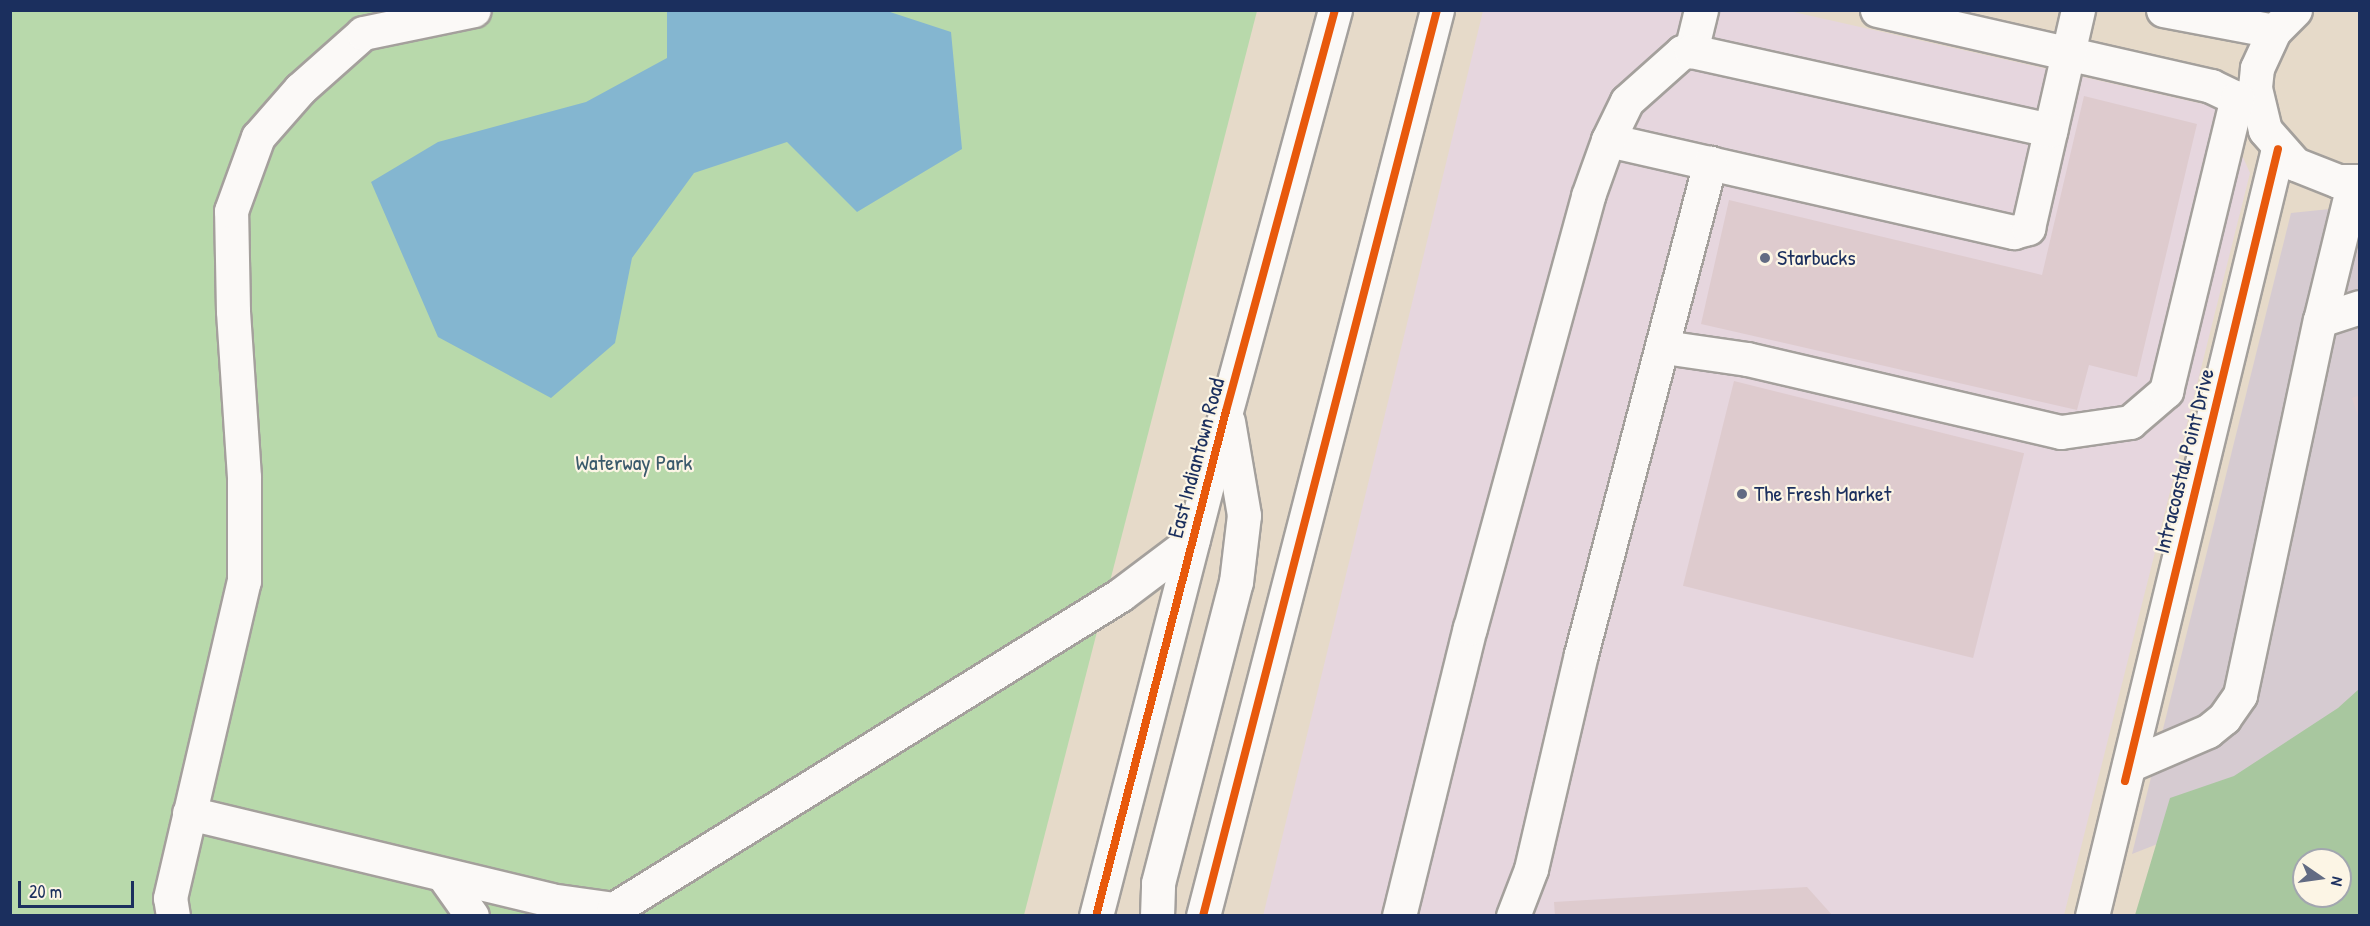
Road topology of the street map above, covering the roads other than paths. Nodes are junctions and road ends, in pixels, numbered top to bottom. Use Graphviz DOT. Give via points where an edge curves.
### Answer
graph roads {
  1 [pos="474,10"];
  2 [pos="1335,10"];
  3 [pos="1437,10"];
  4 [pos="1701,10"];
  5 [pos="1877,10"];
  6 [pos="2078,10"];
  7 [pos="2163,10"];
  8 [pos="2284,21"];
  9 [pos="1691,51"];
  10 [pos="2067,53"];
  11 [pos="2247,102"];
  12 [pos="2050,130"];
  13 [pos="1608,140"];
  14 [pos="2278,148"];
  15 [pos="1710,163"];
  16 [pos="2357,181"];
  17 [pos="2360,307"];
  18 [pos="2320,320"];
  19 [pos="1664,346"];
  20 [pos="1226,411"];
  21 [pos="1193,540"];
  22 [pos="2127,773"];
  23 [pos="189,813"];
  24 [pos="443,875"];
  25 [pos="173,915"];
  26 [pos="472,915"];
  27 [pos="1096,915"];
  28 [pos="1157,915"];
  29 [pos="1203,915"];
  30 [pos="1399,915"];
  31 [pos="1513,915"];
  32 [pos="2092,915"];
  1 -- 23 [label="main road" via="363,33 300,88 258,137 231,211 232,310 244,477 244,581"];
  2 -- 20 [label="main road, East Indiantown Road"];
  3 -- 29 [label="main road"];
  4 -- 9 [label="main road"];
  5 -- 10 [label="main road"];
  6 -- 10 [label="main road"];
  7 -- 8 [label="main road"];
  8 -- 11 [label="main road" via="2257,68"];
  9 -- 12 [label="main road"];
  9 -- 13 [label="main road" via="1682,51 1627,101"];
  10 -- 11 [label="main road" via="2211,86"];
  10 -- 12 [label="main road"];
  11 -- 14 [label="main road"];
  11 -- 19 [label="main road" via="2166,391 2130,422 2061,432 1747,359"];
  12 -- 15 [label="main road" via="2028,228 2014,232"];
  13 -- 15 [label="main road"];
  13 -- 30 [label="main road" via="1588,196 1470,628"];
  14 -- 16 [label="main road" via="2315,175"];
  14 -- 22 [label="main road, Intracoastal Point Drive"];
  15 -- 19 [label="main road"];
  16 -- 18 [label="main road"];
  17 -- 18 [label="main road"];
  18 -- 22 [label="main road" via="2240,695 2208,732"];
  19 -- 31 [label="main road" via="1581,654 1532,868"];
  20 -- 21 [label="main road, East Indiantown Road"];
  20 -- 28 [label="main road" via="1244,515 1236,582 1158,883"];
  21 -- 24 [label="main road" via="1120,595 614,909 549,900"];
  21 -- 27 [label="main road, East Indiantown Road"];
  22 -- 32 [label="main road, Intracoastal Point Drive"];
  23 -- 24 [label="main road"];
  23 -- 25 [label="main road" via="170,898"];
  24 -- 26 [label="main road"];
}
